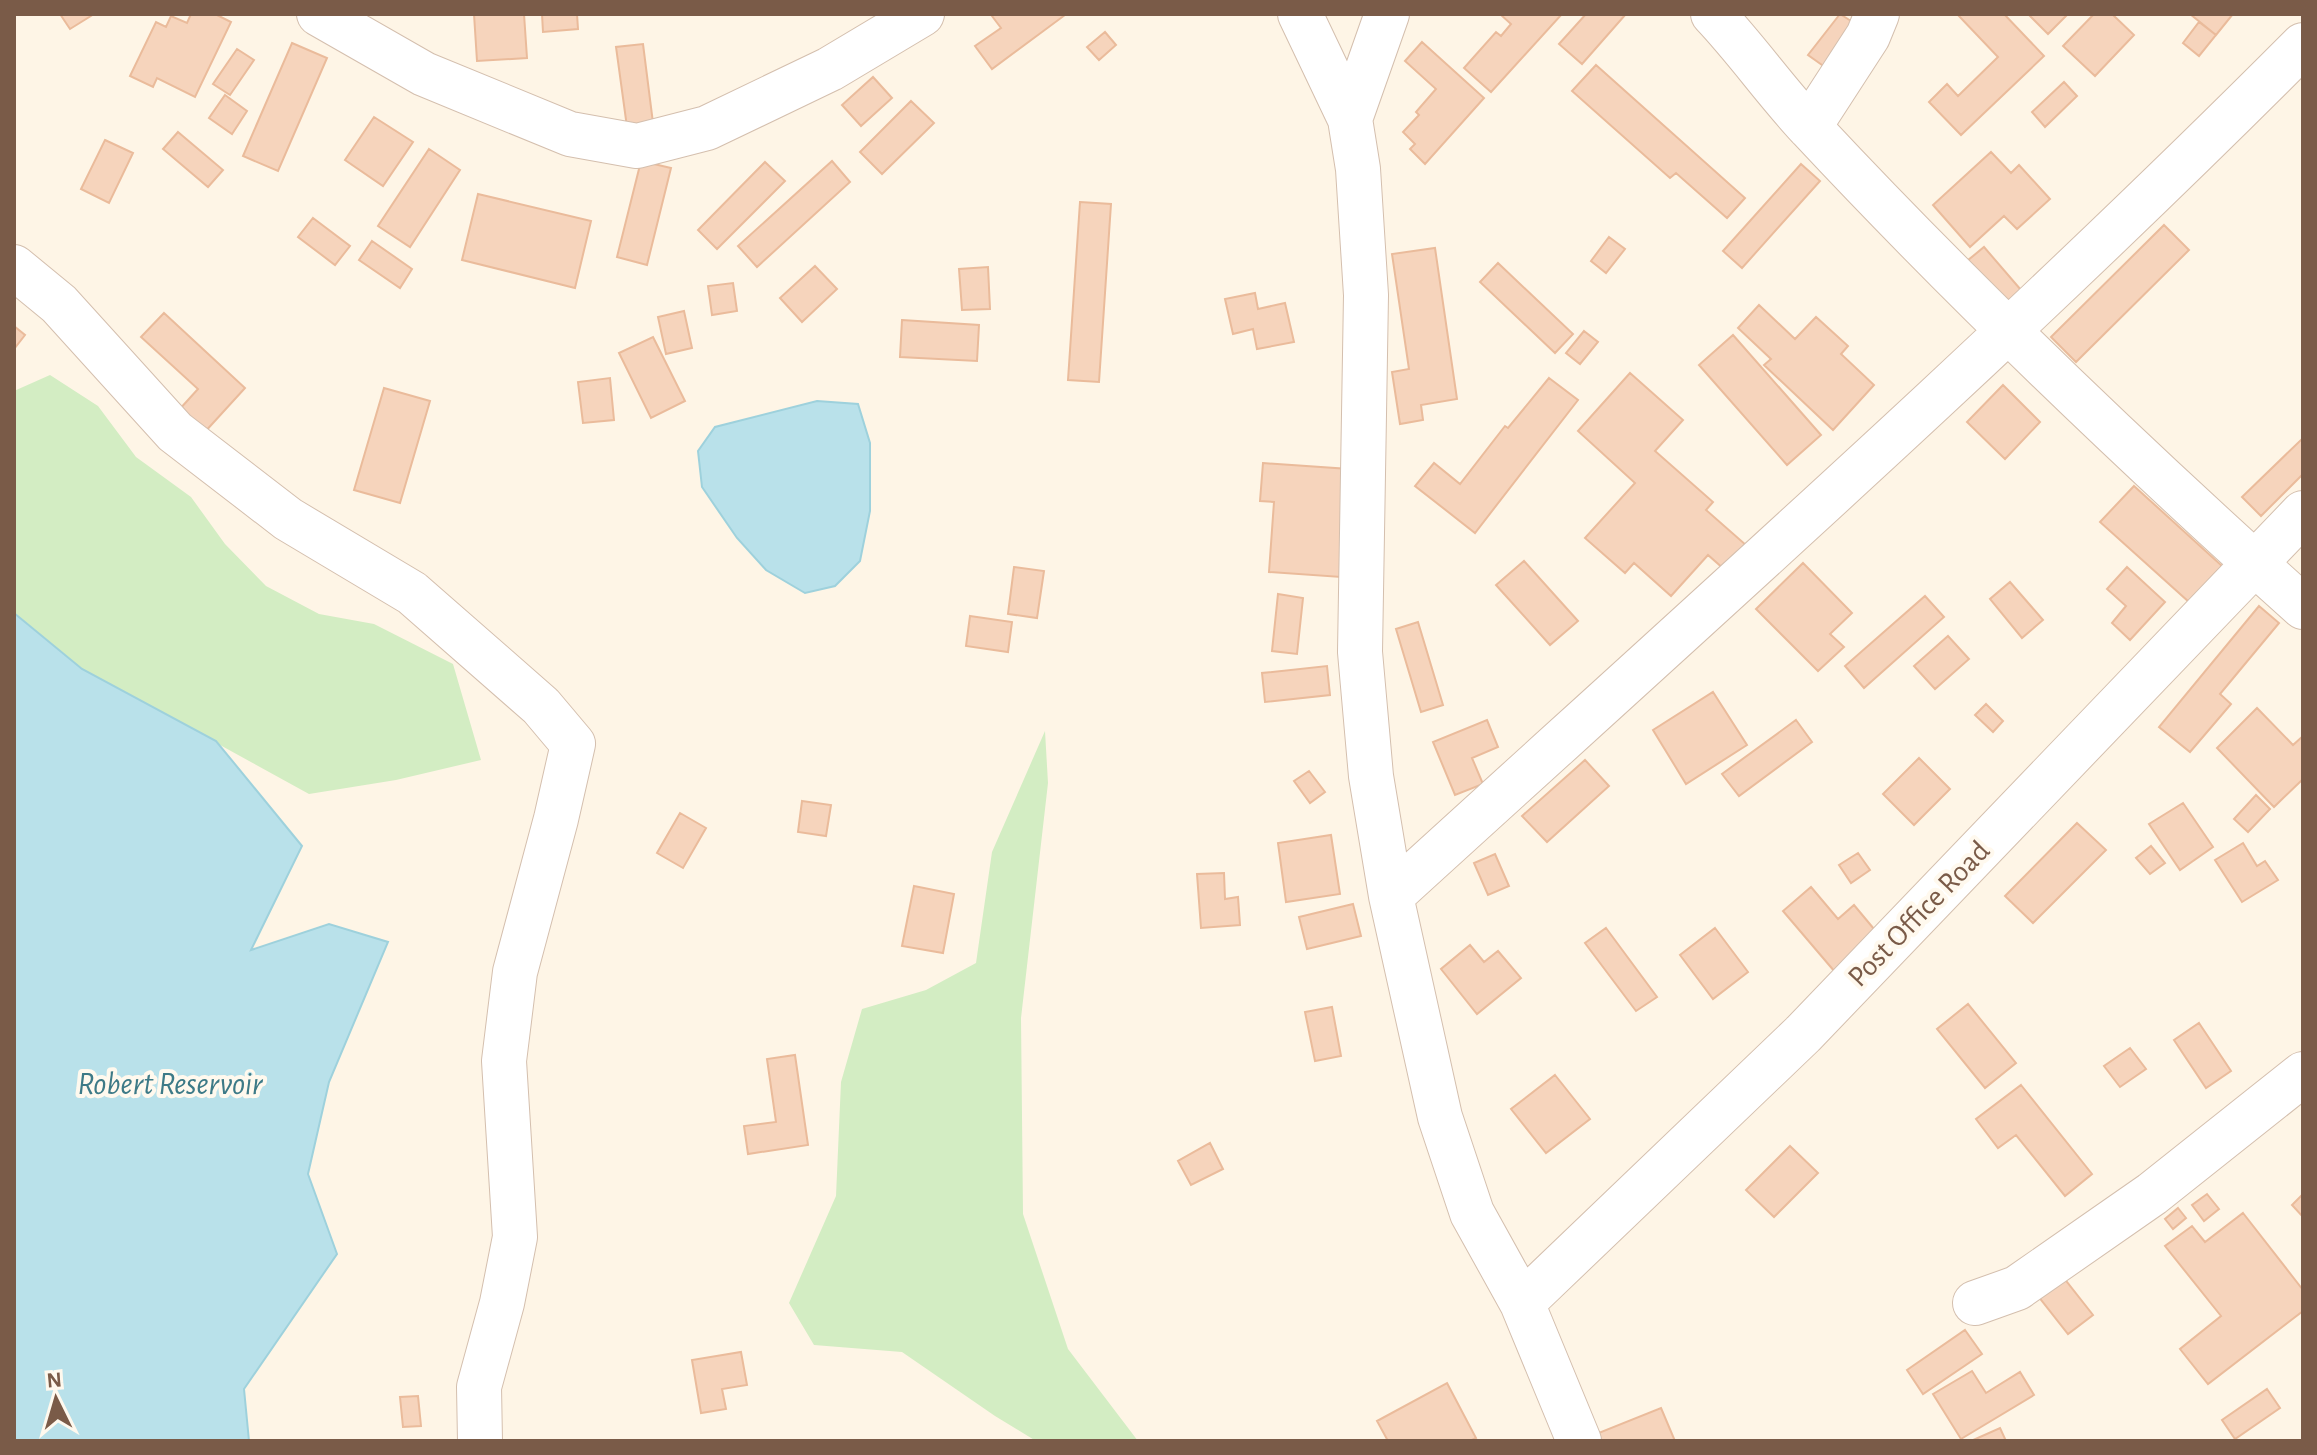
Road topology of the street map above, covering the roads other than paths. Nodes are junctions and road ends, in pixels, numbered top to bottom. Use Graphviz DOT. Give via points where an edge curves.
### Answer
graph roads {
  1 [pos="319,14"];
  2 [pos="922,14"];
  3 [pos="1300,14"];
  4 [pos="1387,14"];
  5 [pos="1713,14"];
  6 [pos="1877,14"];
  7 [pos="2303,45"];
  8 [pos="1350,119"];
  9 [pos="1809,127"];
  10 [pos="14,267"];
  11 [pos="2009,332"];
  12 [pos="2303,513"];
  13 [pos="2254,563"];
  14 [pos="2303,607"];
  15 [pos="1391,896"];
  16 [pos="2303,1074"];
  17 [pos="1522,1303"];
  18 [pos="1975,1303"];
  19 [pos="480,1441"];
  20 [pos="1579,1441"];
  1 -- 2 [label="street" via="439,80 570,134 637,146 707,128 830,69"];
  3 -- 8 [label="street"];
  4 -- 8 [label="street"];
  5 -- 9 [label="street"];
  6 -- 9 [label="street"];
  7 -- 11 [label="street"];
  8 -- 15 [label="street" via="1366,295 1360,652 1371,776"];
  9 -- 11 [label="street"];
  10 -- 19 [label="street" via="59,304 175,432 288,519 412,593 541,706 573,744 515,972 504,1061 515,1237 479,1387"];
  11 -- 13 [label="street"];
  11 -- 15 [label="street"];
  12 -- 13 [label="street, Post Office Road"];
  13 -- 14 [label="street"];
  13 -- 17 [label="street, Post Office Road" via="1803,1034"];
  15 -- 17 [label="street" via="1445,1131 1472,1213"];
  16 -- 18 [label="street" via="2140,1202 2017,1288"];
  17 -- 20 [label="street"];
}
